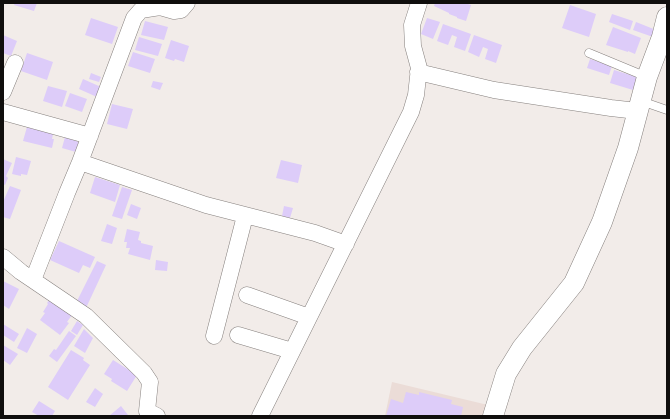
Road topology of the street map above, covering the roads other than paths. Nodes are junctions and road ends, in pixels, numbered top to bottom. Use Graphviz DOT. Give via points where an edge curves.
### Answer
graph roads {
  1 [pos="187,3"];
  2 [pos="419,3"];
  3 [pos="667,17"];
  4 [pos="589,53"];
  5 [pos="15,63"];
  6 [pos="418,72"];
  7 [pos="647,77"];
  8 [pos="3,92"];
  9 [pos="638,106"];
  10 [pos="667,110"];
  11 [pos="3,112"];
  12 [pos="90,136"];
  13 [pos="80,162"];
  14 [pos="245,216"];
  15 [pos="346,244"];
  16 [pos="3,257"];
  17 [pos="33,280"];
  18 [pos="247,295"];
  19 [pos="309,317"];
  20 [pos="238,335"];
  21 [pos="214,336"];
  22 [pos="292,352"];
  23 [pos="147,414"];
  24 [pos="260,416"];
  25 [pos="493,416"];
  1 -- 12 [label="street" via="181,10 160,7 141,10 134,18"];
  2 -- 6 [label="street" via="412,26 412,46"];
  3 -- 7 [label="street"];
  4 -- 7 [label="lane"];
  5 -- 8 [label="street"];
  6 -- 9 [label="street" via="494,90 611,108"];
  6 -- 15 [label="street" via="412,112"];
  7 -- 9 [label="street"];
  9 -- 10 [label="lane"];
  9 -- 25 [label="street" via="628,148 602,222 574,283 522,348 506,374"];
  11 -- 12 [label="street"];
  12 -- 13 [label="street"];
  13 -- 14 [label="street"];
  13 -- 17 [label="street"];
  14 -- 15 [label="street" via="315,233"];
  14 -- 21 [label="street"];
  15 -- 19 [label="street"];
  16 -- 17 [label="street"];
  17 -- 23 [label="street" via="86,316 144,373 150,382"];
  18 -- 19 [label="street"];
  19 -- 22 [label="street"];
  20 -- 22 [label="street"];
  22 -- 24 [label="street"];
}
